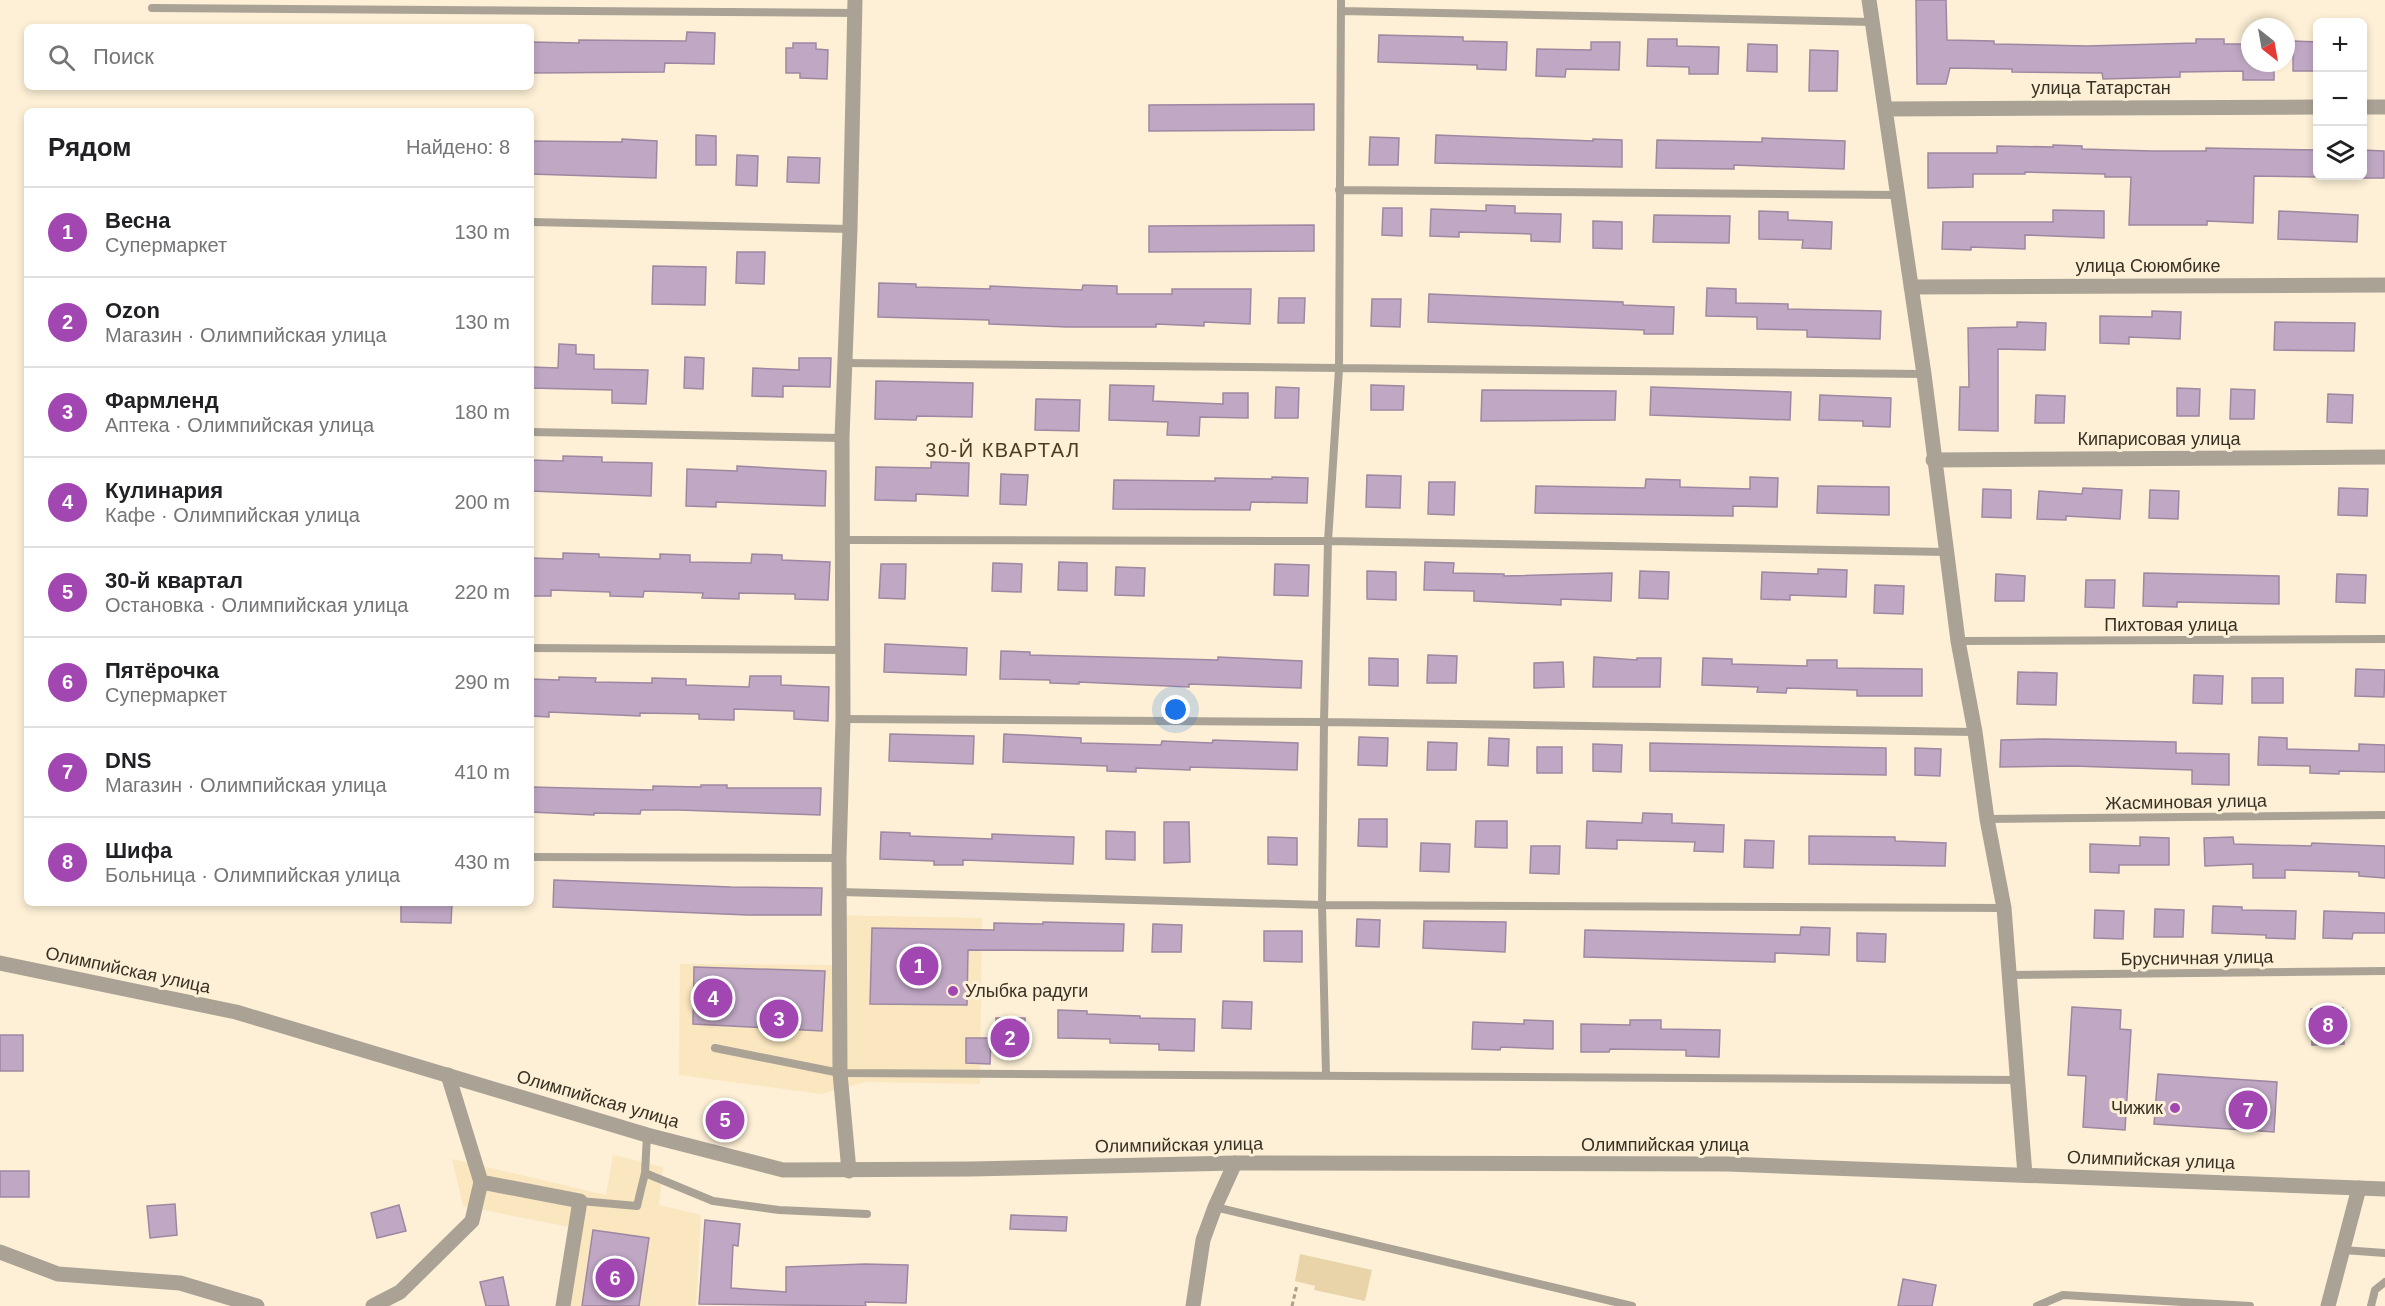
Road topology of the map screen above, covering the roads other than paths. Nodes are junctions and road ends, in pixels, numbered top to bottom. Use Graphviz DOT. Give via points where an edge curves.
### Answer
graph roads {
  1 [pos="1341,0"];
  2 [pos="1869,0"];
  3 [pos="855,7"];
  4 [pos="152,8"];
  5 [pos="1341,11"];
  6 [pos="1874,22"];
  7 [pos="2313,107"];
  8 [pos="2367,107"];
  9 [pos="2385,107"];
  10 [pos="1885,109"];
  11 [pos="1339,190"];
  12 [pos="1897,195"];
  13 [pos="534,222"];
  14 [pos="850,229"];
  15 [pos="2385,285"];
  16 [pos="1911,286"];
  17 [pos="846,363"];
  18 [pos="1339,369"];
  19 [pos="1924,374"];
  20 [pos="534,432"];
  21 [pos="842,438"];
  22 [pos="2385,457"];
  23 [pos="1933,460"];
  24 [pos="842,540"];
  25 [pos="1328,541"];
  26 [pos="1948,552"];
  27 [pos="2385,639"];
  28 [pos="1958,641"];
  29 [pos="534,648"];
  30 [pos="843,650"];
  31 [pos="843,719"];
  32 [pos="1324,722"];
  33 [pos="1975,732"];
  34 [pos="2385,814"];
  35 [pos="1987,819"];
  36 [pos="534,857"];
  37 [pos="839,858"];
  38 [pos="840,892"];
  39 [pos="1322,905"];
  40 [pos="2004,908"];
  41 [pos="0,963"];
  42 [pos="2385,971"];
  43 [pos="2010,975"];
  44 [pos="715,1048"];
  45 [pos="840,1073"];
  46 [pos="448,1075"];
  47 [pos="1326,1075"];
  48 [pos="2018,1080"];
  49 [pos="647,1135"];
  50 [pos="1235,1163"];
  51 [pos="849,1171"];
  52 [pos="645,1173"];
  53 [pos="2025,1175"];
  54 [pos="481,1182"];
  55 [pos="2359,1188"];
  56 [pos="2385,1189"];
  57 [pos="580,1201"];
  58 [pos="1215,1207"];
  59 [pos="867,1214"];
  60 [pos="2343,1250"];
  61 [pos="0,1252"];
  62 [pos="2385,1253"];
  63 [pos="2385,1282"];
  64 [pos="257,1306"];
  65 [pos="373,1306"];
  66 [pos="563,1306"];
  67 [pos="1193,1306"];
  68 [pos="1632,1306"];
  69 [pos="2037,1306"];
  70 [pos="2250,1306"];
  71 [pos="2328,1306"];
  72 [pos="2371,1306"];
  1 -- 5 [label="lane"];
  2 -- 6 [label="street"];
  3 -- 4 [label="lane"];
  3 -- 14 [label="street"];
  5 -- 6 [label="lane"];
  5 -- 11 [label="lane"];
  6 -- 10 [label="street"];
  7 -- 10 [label="street, улица Татарстан"];
  8 -- 9 [label="street"];
  10 -- 12 [label="street"];
  11 -- 12 [label="lane"];
  11 -- 18 [label="lane"];
  12 -- 16 [label="street"];
  13 -- 14 [label="lane"];
  14 -- 17 [label="street"];
  15 -- 16 [label="street, улица Сююмбике"];
  16 -- 19 [label="street"];
  17 -- 18 [label="lane"];
  17 -- 21 [label="street"];
  18 -- 19 [label="lane"];
  18 -- 25 [label="lane"];
  19 -- 23 [label="street"];
  20 -- 21 [label="lane"];
  21 -- 24 [label="street"];
  22 -- 23 [label="street, Кипарисовая улица"];
  23 -- 26 [label="street"];
  24 -- 25 [label="lane"];
  24 -- 30 [label="street"];
  25 -- 26 [label="lane"];
  25 -- 32 [label="lane"];
  26 -- 28 [label="street"];
  27 -- 28 [label="lane, Пихтовая улица"];
  28 -- 33 [label="street"];
  29 -- 30 [label="lane"];
  30 -- 31 [label="street"];
  31 -- 32 [label="lane"];
  31 -- 37 [label="street"];
  32 -- 33 [label="lane"];
  32 -- 39 [label="lane"];
  33 -- 35 [label="street"];
  34 -- 35 [label="lane, Жасминовая улица"];
  35 -- 40 [label="street"];
  36 -- 37 [label="lane"];
  37 -- 38 [label="street"];
  38 -- 39 [label="lane"];
  38 -- 45 [label="street"];
  39 -- 40 [label="lane"];
  39 -- 47 [label="lane"];
  40 -- 43 [label="street"];
  41 -- 46 [label="street, Олимпийская улица" via="236,1012"];
  42 -- 43 [label="lane, Брусничная улица"];
  43 -- 48 [label="street"];
  44 -- 45 [label="lane"];
  45 -- 47 [label="lane"];
  45 -- 51 [label="street"];
  46 -- 49 [label="street, Олимпийская улица"];
  46 -- 54 [label="street"];
  47 -- 48 [label="lane"];
  48 -- 53 [label="street"];
  49 -- 51 [label="street, Олимпийская улица" via="783,1170"];
  49 -- 52 [label="lane"];
  50 -- 51 [label="street, Олимпийская улица"];
  50 -- 53 [label="street, Олимпийская улица" via="1727,1164"];
  50 -- 58 [label="street"];
  52 -- 57 [label="lane" via="637,1206"];
  52 -- 59 [label="lane" via="713,1201 779,1210"];
  53 -- 55 [label="street, Олимпийская улица"];
  54 -- 57 [label="street"];
  54 -- 65 [label="street" via="472,1221 400,1296"];
  55 -- 56 [label="street, Олимпийская улица"];
  55 -- 60 [label="street"];
  57 -- 66 [label="street"];
  58 -- 67 [label="street" via="1199,1255"];
  58 -- 68 [label="lane"];
  60 -- 62 [label="lane"];
  60 -- 71 [label="street"];
  61 -- 64 [label="street" via="58,1274 180,1283"];
  63 -- 72 [label="lane" via="2375,1290"];
  69 -- 70 [label="lane" via="2063,1294"];
}
